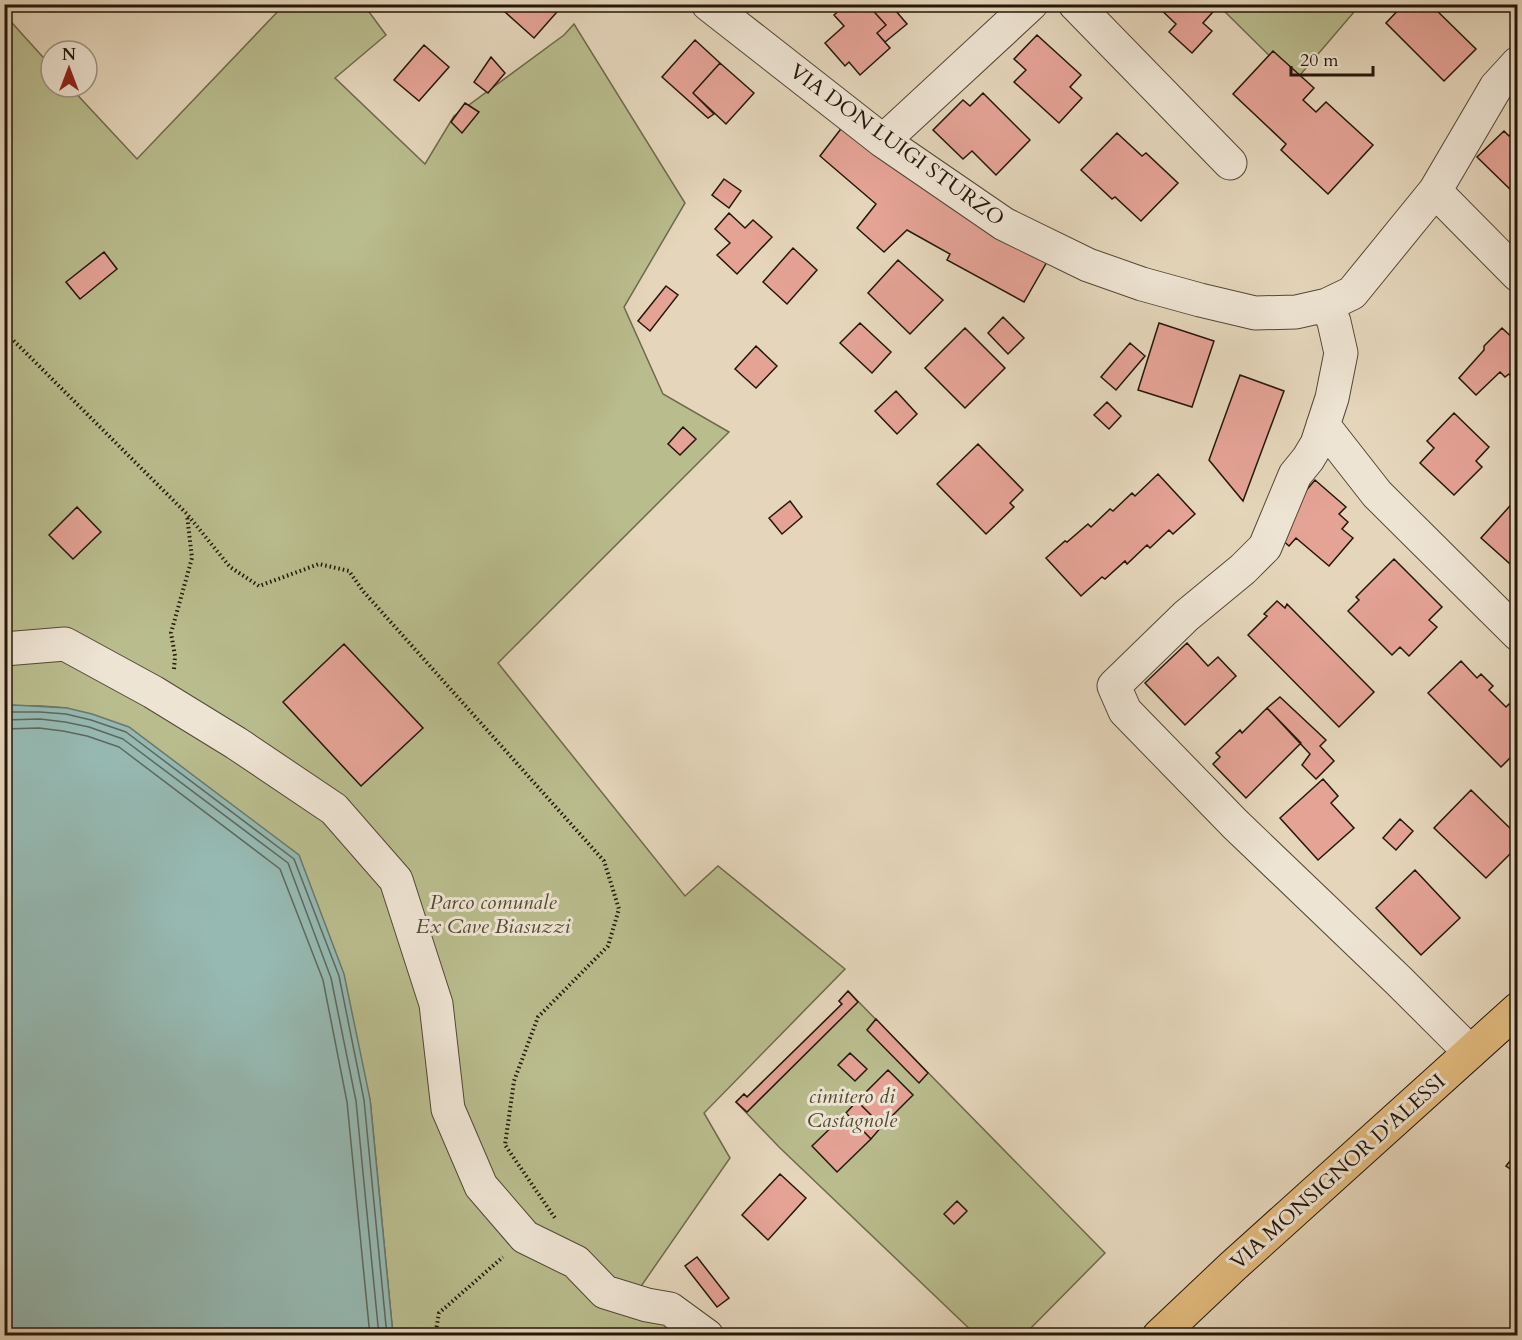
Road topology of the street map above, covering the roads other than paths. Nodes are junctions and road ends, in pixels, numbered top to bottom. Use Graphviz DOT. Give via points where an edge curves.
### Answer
graph roads {
  1 [pos="708,4"];
  2 [pos="1031,4"];
  3 [pos="1074,4"];
  4 [pos="1518,63"];
  5 [pos="883,141"];
  6 [pos="1230,163"];
  7 [pos="1435,191"];
  8 [pos="1518,274"];
  9 [pos="1328,305"];
  10 [pos="1323,425"];
  11 [pos="1518,634"];
  12 [pos="4,650"];
  13 [pos="1518,1009"];
  14 [pos="1470,1053"];
  15 [pos="707,1335"];
  16 [pos="1159,1335"];
  1 -- 5 [label="street, VIA DON LUIGI STURZO"];
  2 -- 5 [label="street"];
  3 -- 6 [label="street"];
  4 -- 7 [label="street, VIA DON LUIGI STURZO" via="1496,87"];
  5 -- 9 [label="street, VIA DON LUIGI STURZO" via="1004,224 1088,265 1142,284 1255,313 1296,312"];
  7 -- 8 [label="street"];
  7 -- 9 [label="street, VIA DON LUIGI STURZO" via="1352,293"];
  9 -- 10 [label="street" via="1341,353"];
  10 -- 11 [label="street" via="1377,494"];
  10 -- 14 [label="street" via="1317,444 1294,475 1265,547 1114,686 1125,711"];
  12 -- 15 [label="street" via="65,644 236,743 334,809 396,880 436,1004 448,1109 481,1186 525,1237 576,1262 605,1292 670,1309"];
  13 -- 14 [label="main road, VIA MONSIGNOR D'ALESSI"];
  14 -- 16 [label="main road, VIA MONSIGNOR D'ALESSI"];
}
